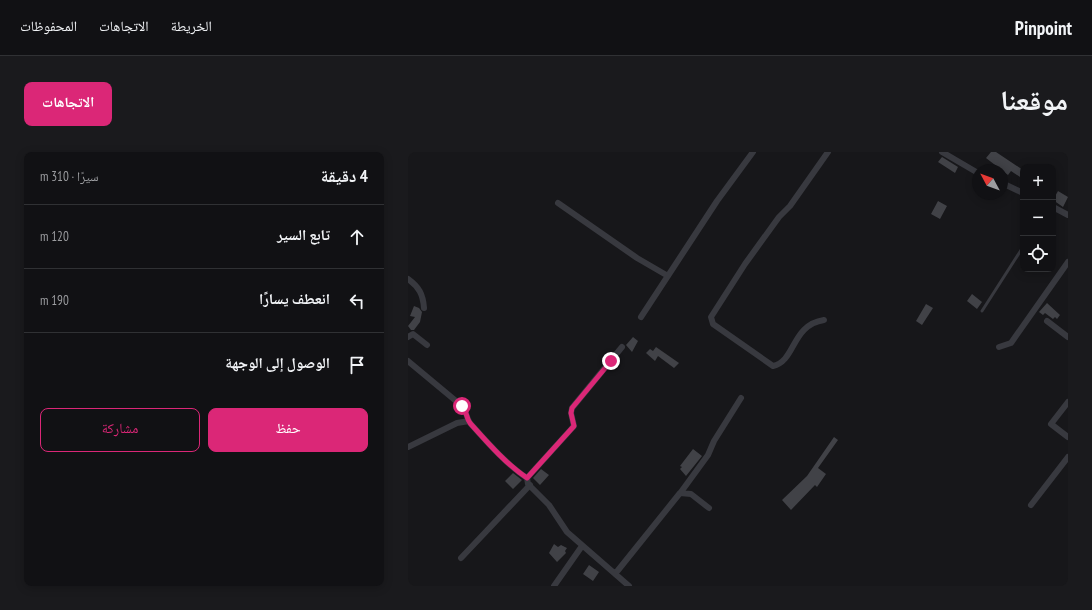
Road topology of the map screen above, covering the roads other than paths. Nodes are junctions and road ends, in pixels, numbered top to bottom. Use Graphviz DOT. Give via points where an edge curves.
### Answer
graph roads {
  1 [pos="753,152"];
  2 [pos="828,152"];
  3 [pos="942,152"];
  4 [pos="972,170"];
  5 [pos="1008,186"];
  6 [pos="1020,192"];
  7 [pos="558,203"];
  8 [pos="1056,209"];
  9 [pos="1068,215"];
  10 [pos="1020,252"];
  11 [pos="1068,262"];
  12 [pos="668,276"];
  13 [pos="408,279"];
  14 [pos="424,308"];
  15 [pos="982,311"];
  16 [pos="641,318"];
  17 [pos="824,320"];
  18 [pos="1047,322"];
  19 [pos="408,337"];
  20 [pos="1068,337"];
  21 [pos="427,345"];
  22 [pos="999,346"];
  23 [pos="622,347"];
  24 [pos="408,361"];
  25 [pos="741,398"];
  26 [pos="1068,402"];
  27 [pos="469,421"];
  28 [pos="1068,438"];
  29 [pos="408,447"];
  30 [pos="1068,457"];
  31 [pos="527,478"];
  32 [pos="530,485"];
  33 [pos="681,492"];
  34 [pos="1031,505"];
  35 [pos="709,508"];
  36 [pos="582,546"];
  37 [pos="460,558"];
  38 [pos="615,574"];
  39 [pos="554,586"];
  40 [pos="629,586"];
  1 -- 12 [label="street"];
  2 -- 17 [label="street" via="745,264 711,317 713,324 773,366 782,362 804,327"];
  3 -- 4 [label="street"];
  5 -- 6 [label="street"];
  7 -- 12 [label="street" via="636,258"];
  8 -- 9 [label="street"];
  10 -- 15 [label="lane"];
  11 -- 22 [label="street" via="1011,343"];
  12 -- 16 [label="street"];
  13 -- 14 [label="street" via="416,284 423,296"];
  18 -- 20 [label="street"];
  19 -- 21 [label="street" via="413,334"];
  23 -- 31 [label="street" via="572,408 574,426"];
  24 -- 27 [label="street" via="462,406"];
  25 -- 33 [label="street" via="708,455"];
  26 -- 28 [label="street" via="1051,424"];
  27 -- 29 [label="street" via="458,423"];
  27 -- 31 [label="street"];
  30 -- 34 [label="street"];
  31 -- 32 [label="street"];
  32 -- 36 [label="street"];
  32 -- 37 [label="street"];
  33 -- 35 [label="street" via="691,494"];
  33 -- 38 [label="street"];
  36 -- 38 [label="street"];
  36 -- 39 [label="street"];
  38 -- 40 [label="street"];
}
